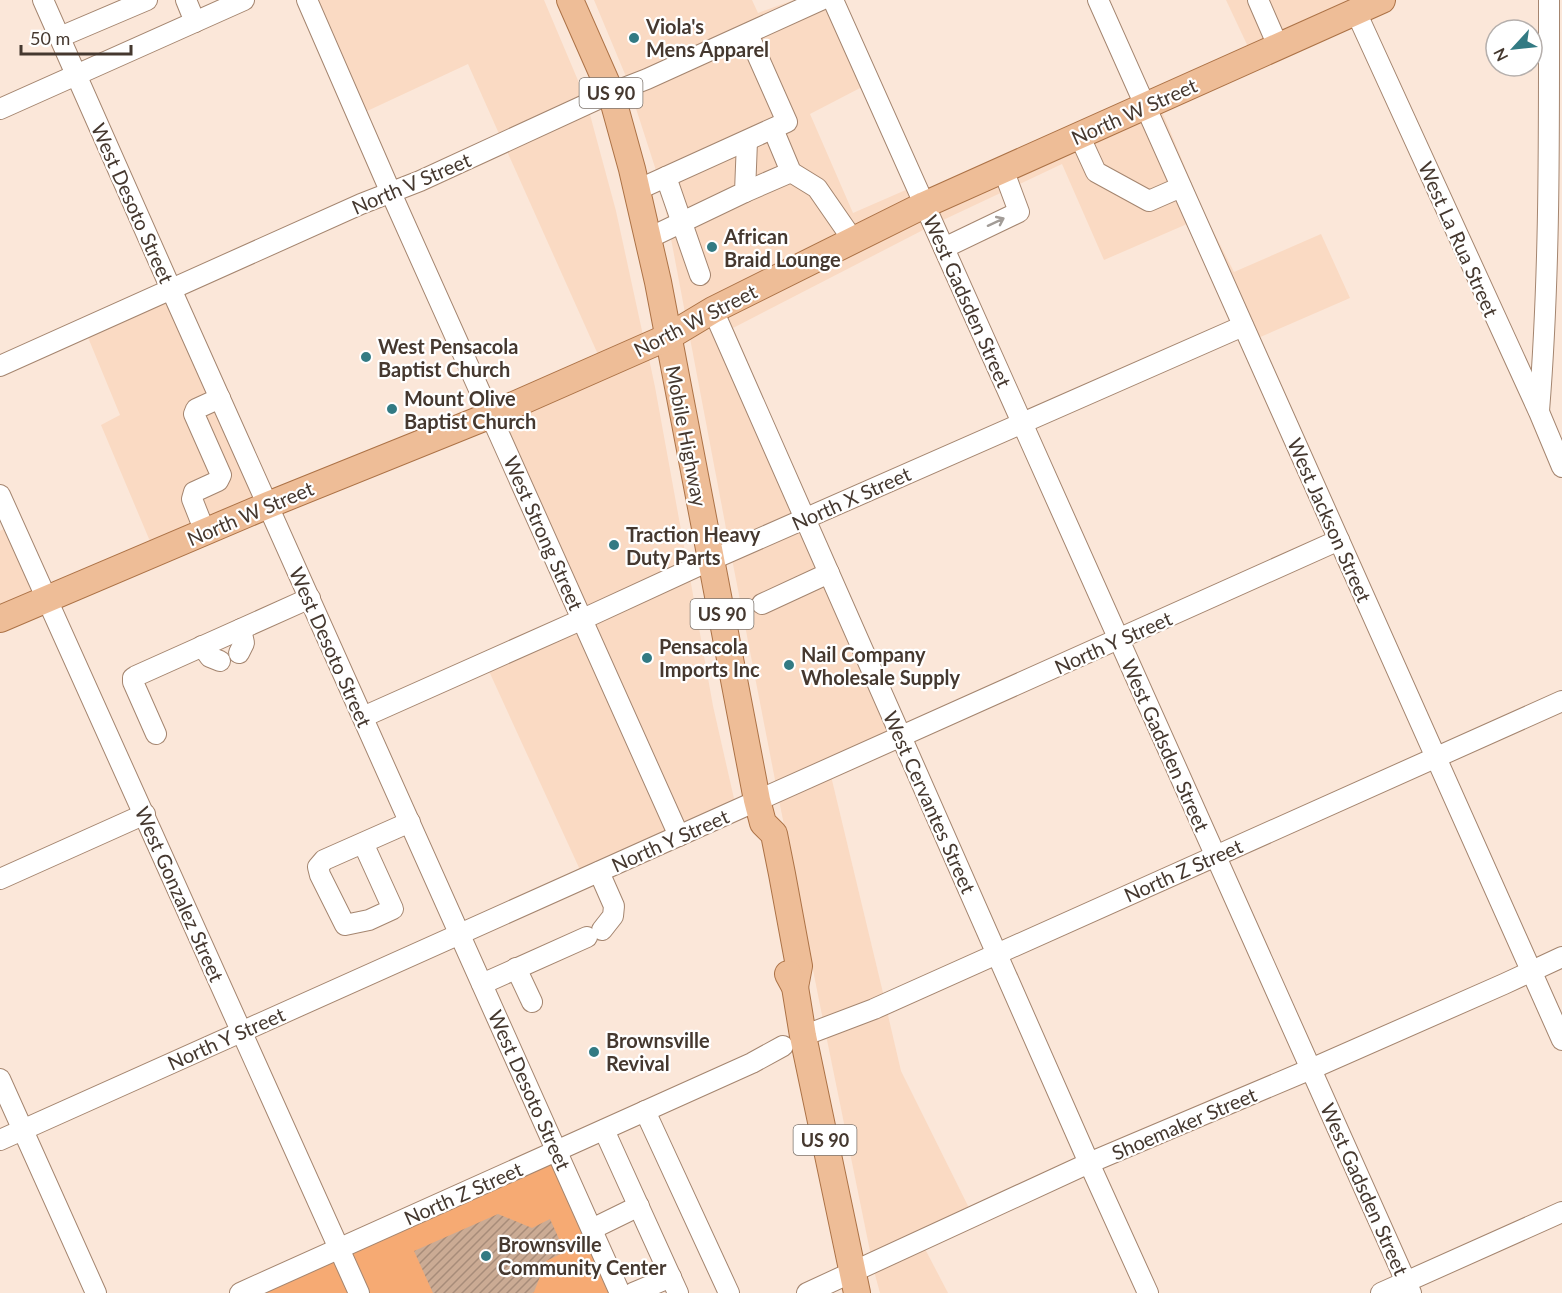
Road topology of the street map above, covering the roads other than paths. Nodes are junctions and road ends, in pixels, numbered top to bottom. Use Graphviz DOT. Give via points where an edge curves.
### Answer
graph roads {
  1 [pos="43,0"];
  2 [pos="147,0"];
  3 [pos="186,0"];
  4 [pos="244,0"];
  5 [pos="306,0"];
  6 [pos="570,0"];
  7 [pos="821,0"];
  8 [pos="833,0"];
  9 [pos="1098,0"];
  10 [pos="1258,0"];
  11 [pos="1382,0"];
  12 [pos="1549,0"];
  13 [pos="1356,12"];
  14 [pos="195,22"];
  15 [pos="748,34"];
  16 [pos="60,38"];
  17 [pos="1278,46"];
  18 [pos="76,75"];
  19 [pos="611,93"];
  20 [pos="1145,106"];
  21 [pos="0,109"];
  22 [pos="773,129"];
  23 [pos="1079,135"];
  24 [pos="747,141"];
  25 [pos="1003,169"];
  26 [pos="790,172"];
  27 [pos="666,177"];
  28 [pos="1181,187"];
  29 [pos="638,190"];
  30 [pos="745,192"];
  31 [pos="391,193"];
  32 [pos="924,205"];
  33 [pos="682,222"];
  34 [pos="649,238"];
  35 [pos="853,240"];
  36 [pos="944,248"];
  37 [pos="700,275"];
  38 [pos="171,289"];
  39 [pos="713,310"];
  40 [pos="1243,326"];
  41 [pos="668,337"];
  42 [pos="0,366"];
  43 [pos="220,398"];
  44 [pos="1539,412"];
  45 [pos="491,415"];
  46 [pos="1023,422"];
  47 [pos="1562,467"];
  48 [pos="0,495"];
  49 [pos="268,505"];
  50 [pos="804,519"];
  51 [pos="205,532"];
  52 [pos="1339,540"];
  53 [pos="711,560"];
  54 [pos="829,573"];
  55 [pos="309,598"];
  56 [pos="46,599"];
  57 [pos="762,604"];
  58 [pos="582,619"];
  59 [pos="0,620"];
  60 [pos="241,628"];
  61 [pos="1118,639"];
  62 [pos="202,646"];
  63 [pos="239,653"];
  64 [pos="220,661"];
  65 [pos="1562,701"];
  66 [pos="363,717"];
  67 [pos="156,734"];
  68 [pos="902,737"];
  69 [pos="1436,756"];
  70 [pos="760,812"];
  71 [pos="145,814"];
  72 [pos="410,822"];
  73 [pos="679,836"];
  74 [pos="363,843"];
  75 [pos="1215,855"];
  76 [pos="599,872"];
  77 [pos="0,879"];
  78 [pos="460,934"];
  79 [pos="997,954"];
  80 [pos="1562,957"];
  81 [pos="516,968"];
  82 [pos="1531,971"];
  83 [pos="482,984"];
  84 [pos="531,1002"];
  85 [pos="242,1031"];
  86 [pos="1562,1040"];
  87 [pos="793,1041"];
  88 [pos="1311,1069"];
  89 [pos="0,1079"];
  90 [pos="645,1111"];
  91 [pos="23,1130"];
  92 [pos="604,1130"];
  93 [pos="0,1140"];
  94 [pos="557,1151"];
  95 [pos="1089,1163"];
  96 [pos="639,1206"];
  97 [pos="1562,1212"];
  98 [pos="592,1230"];
  99 [pos="339,1249"];
  100 [pos="854,1283"];
  101 [pos="674,1285"];
  102 [pos="1409,1287"];
  103 [pos="618,1291"];
  104 [pos="96,1293"];
  105 [pos="240,1293"];
  106 [pos="359,1293"];
  107 [pos="729,1293"];
  108 [pos="807,1293"];
  109 [pos="1148,1293"];
  110 [pos="1381,1293"];
  1 -- 16 [label="street, West Desoto Street"];
  2 -- 16 [label="street"];
  3 -- 14 [label="street"];
  4 -- 14 [label="street"];
  5 -- 31 [label="street, West Strong Street"];
  6 -- 19 [label="main road, US 90"];
  7 -- 15 [label="street, North V Street"];
  8 -- 32 [label="street, West Gadsden Street"];
  9 -- 20 [label="street, West Jackson Street"];
  10 -- 17 [label="street"];
  11 -- 13 [label="main road, North W Street"];
  12 -- 44 [label="street" via="1545,328"];
  13 -- 17 [label="main road, North W Street"];
  13 -- 44 [label="street, West La Rua Street"];
  14 -- 18 [label="street"];
  15 -- 19 [label="street, North V Street"];
  15 -- 22 [label="street" via="787,122"];
  16 -- 18 [label="street, West Desoto Street"];
  17 -- 20 [label="main road, North W Street"];
  18 -- 21 [label="street"];
  18 -- 38 [label="street, West Desoto Street"];
  19 -- 29 [label="main road, US 90"];
  19 -- 31 [label="street, North V Street"];
  20 -- 23 [label="main road, North W Street"];
  20 -- 28 [label="street, West Jackson Street"];
  22 -- 24 [label="street"];
  22 -- 26 [label="street"];
  23 -- 25 [label="main road, North W Street"];
  23 -- 28 [label="street" via="1096,172 1149,201"];
  24 -- 27 [label="street"];
  24 -- 30 [label="street"];
  25 -- 32 [label="main road, North W Street"];
  36 -- 25 [label="street, one-way" via="1019,212"];
  26 -- 30 [label="street"];
  26 -- 35 [label="street" via="817,188"];
  27 -- 29 [label="street"];
  27 -- 33 [label="street"];
  28 -- 40 [label="street, West Jackson Street"];
  29 -- 34 [label="main road, Mobile Highway / US 90"];
  30 -- 33 [label="street"];
  31 -- 38 [label="street, North V Street"];
  31 -- 45 [label="street, West Strong Street"];
  32 -- 35 [label="main road, North W Street"];
  32 -- 36 [label="street, West Gadsden Street"];
  33 -- 34 [label="street"];
  33 -- 37 [label="street"];
  34 -- 41 [label="main road, Mobile Highway / US 90"];
  35 -- 39 [label="main road, North W Street"];
  36 -- 46 [label="street, West Gadsden Street"];
  38 -- 42 [label="street, North V Street"];
  38 -- 43 [label="street, West Desoto Street"];
  39 -- 41 [label="main road, North W Street"];
  39 -- 50 [label="street, West Cervantes Street"];
  40 -- 46 [label="street, North X Street"];
  40 -- 52 [label="street, West Jackson Street"];
  41 -- 45 [label="main road, North W Street"];
  41 -- 53 [label="main road, Mobile Highway / US 90"];
  43 -- 49 [label="street, West Desoto Street"];
  43 -- 51 [label="street" via="196,409 194,414 221,475 218,481 194,492 192,499"];
  44 -- 47 [label="street, West La Rua Street"];
  45 -- 49 [label="main road, North W Street"];
  45 -- 58 [label="street, West Strong Street"];
  46 -- 50 [label="street, North X Street"];
  46 -- 61 [label="street, West Gadsden Street"];
  48 -- 56 [label="street, West Gonzalez Street"];
  49 -- 51 [label="main road, North W Street"];
  49 -- 55 [label="street, West Desoto Street"];
  50 -- 53 [label="street, North X Street"];
  50 -- 54 [label="street, West Cervantes Street"];
  51 -- 56 [label="main road, North W Street"];
  52 -- 61 [label="street, North Y Street"];
  52 -- 69 [label="street, West Jackson Street"];
  53 -- 58 [label="street, North X Street"];
  53 -- 70 [label="main road, Mobile Highway / US 90"];
  54 -- 57 [label="street"];
  54 -- 68 [label="street, West Cervantes Street"];
  55 -- 60 [label="street"];
  55 -- 66 [label="street, West Desoto Street"];
  56 -- 59 [label="main road, North W Street"];
  56 -- 71 [label="street, West Gonzalez Street"];
  58 -- 66 [label="street, North X Street"];
  58 -- 73 [label="street, West Strong Street"];
  60 -- 62 [label="street"];
  60 -- 63 [label="street" via="244,643"];
  61 -- 68 [label="street, North Y Street"];
  61 -- 75 [label="street, West Gadsden Street"];
  62 -- 64 [label="street" via="210,657"];
  62 -- 67 [label="street" via="133,678"];
  65 -- 69 [label="street, North Z Street"];
  66 -- 72 [label="street, West Desoto Street"];
  68 -- 70 [label="street, North Y Street"];
  68 -- 79 [label="street, West Cervantes Street"];
  69 -- 75 [label="street, North Z Street"];
  69 -- 82 [label="street, West Jackson Street"];
  70 -- 73 [label="street, North Y Street"];
  70 -- 87 [label="main road, Mobile Highway / US 90" via="758,837 765,877 784,967 795,987"];
  71 -- 77 [label="street"];
  71 -- 85 [label="street, West Gonzalez Street"];
  72 -- 74 [label="street"];
  72 -- 78 [label="street, West Desoto Street"];
  73 -- 76 [label="street, North Y Street"];
  75 -- 79 [label="street, North Z Street"];
  75 -- 88 [label="street, West Gadsden Street"];
  76 -- 78 [label="street, North Y Street"];
  76 -- 81 [label="street" via="614,906 613,916 595,934"];
  78 -- 83 [label="street, West Desoto Street"];
  78 -- 85 [label="street, North Y Street"];
  79 -- 87 [label="street, North Z Street"];
  79 -- 95 [label="street, West Cervantes Street"];
  80 -- 82 [label="street, Shoemaker Street"];
  81 -- 83 [label="street"];
  81 -- 84 [label="street"];
  82 -- 86 [label="street, West Jackson Street"];
  82 -- 88 [label="street, Shoemaker Street"];
  83 -- 94 [label="street, West Desoto Street"];
  85 -- 91 [label="street, North Y Street"];
  85 -- 99 [label="street, West Gonzalez Street"];
  87 -- 90 [label="street, North Z Street"];
  87 -- 100 [label="main road, Mobile Highway / US 90"];
  88 -- 95 [label="street, Shoemaker Street"];
  88 -- 102 [label="street, West Gadsden Street"];
  89 -- 91 [label="street"];
  90 -- 92 [label="street, North Z Street"];
  90 -- 107 [label="street"];
  91 -- 93 [label="street, North Y Street"];
  91 -- 104 [label="street"];
  92 -- 94 [label="street, North Z Street"];
  92 -- 96 [label="street"];
  94 -- 98 [label="street, West Desoto Street"];
  94 -- 99 [label="street, North Z Street"];
  95 -- 100 [label="street, Shoemaker Street"];
  95 -- 109 [label="street, West Cervantes Street"];
  96 -- 98 [label="street"];
  96 -- 101 [label="street"];
  97 -- 102 [label="street"];
  98 -- 103 [label="street, West Desoto Street"];
  99 -- 105 [label="street, North Z Street"];
  99 -- 106 [label="street, West Gonzalez Street"];
  100 -- 108 [label="street, Shoemaker Street"];
  101 -- 103 [label="street"];
  102 -- 110 [label="street"];
}
